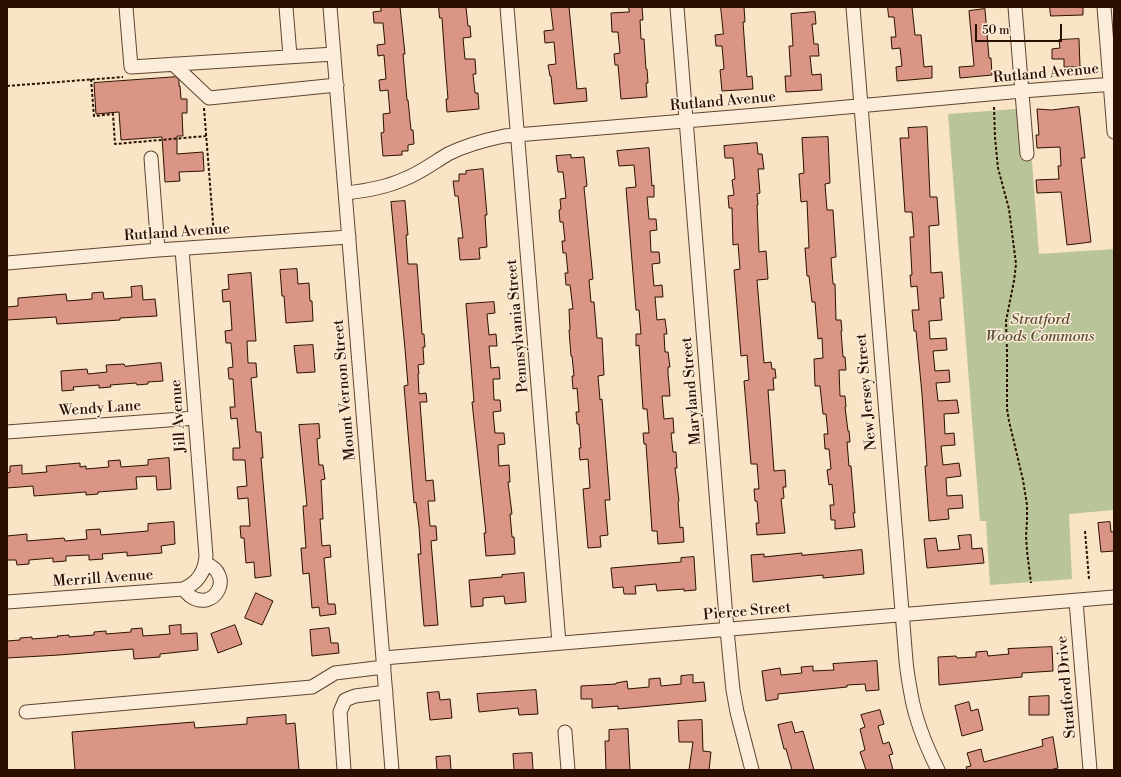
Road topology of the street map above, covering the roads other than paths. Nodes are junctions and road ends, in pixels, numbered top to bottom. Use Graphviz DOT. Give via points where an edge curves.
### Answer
graph roads {
  1 [pos="126,7"];
  2 [pos="286,7"];
  3 [pos="330,7"];
  4 [pos="507,7"];
  5 [pos="677,7"];
  6 [pos="853,7"];
  7 [pos="1015,7"];
  8 [pos="1104,7"];
  9 [pos="334,54"];
  10 [pos="290,56"];
  11 [pos="173,64"];
  12 [pos="1112,84"];
  13 [pos="337,85"];
  14 [pos="1022,91"];
  15 [pos="861,106"];
  16 [pos="686,121"];
  17 [pos="1114,132"];
  18 [pos="518,134"];
  19 [pos="1027,154"];
  20 [pos="151,158"];
  21 [pos="345,193"];
  22 [pos="349,237"];
  23 [pos="182,249"];
  24 [pos="158,250"];
  25 [pos="7,263"];
  26 [pos="195,418"];
  27 [pos="7,432"];
  28 [pos="206,563"];
  29 [pos="199,579"];
  30 [pos="183,589"];
  31 [pos="1114,597"];
  32 [pos="1076,601"];
  33 [pos="7,602"];
  34 [pos="901,615"];
  35 [pos="727,630"];
  36 [pos="559,643"];
  37 [pos="383,663"];
  38 [pos="386,692"];
  39 [pos="26,712"];
  40 [pos="565,732"];
  41 [pos="344,770"];
  42 [pos="392,770"];
  43 [pos="568,770"];
  44 [pos="752,770"];
  45 [pos="938,770"];
  46 [pos="1090,770"];
  1 -- 11 [label="street" via="131,67"];
  2 -- 10 [label="street"];
  3 -- 9 [label="street, Mount Vernon Street"];
  4 -- 18 [label="street, Pennsylvania Street"];
  5 -- 16 [label="street, Maryland Street"];
  6 -- 15 [label="street, New Jersey Street"];
  7 -- 14 [label="street"];
  8 -- 12 [label="street"];
  9 -- 10 [label="street"];
  9 -- 13 [label="street, Mount Vernon Street"];
  10 -- 11 [label="street"];
  11 -- 13 [label="street" via="209,98"];
  12 -- 14 [label="street, Rutland Avenue"];
  12 -- 17 [label="street"];
  13 -- 21 [label="street, Mount Vernon Street"];
  14 -- 15 [label="street, Rutland Avenue"];
  14 -- 19 [label="street"];
  15 -- 16 [label="street, Rutland Avenue"];
  15 -- 34 [label="street, New Jersey Street"];
  16 -- 18 [label="street, Rutland Avenue"];
  16 -- 35 [label="street, Maryland Street"];
  18 -- 21 [label="street, Rutland Avenue" via="489,139 460,149 403,180 380,188"];
  18 -- 36 [label="street, Pennsylvania Street"];
  20 -- 24 [label="street"];
  21 -- 22 [label="street, Mount Vernon Street"];
  22 -- 23 [label="street, Rutland Avenue"];
  22 -- 37 [label="street, Mount Vernon Street"];
  23 -- 24 [label="street, Rutland Avenue"];
  23 -- 26 [label="street, Jill Avenue"];
  24 -- 25 [label="street, Rutland Avenue"];
  26 -- 27 [label="street, Wendy Lane"];
  26 -- 28 [label="street, Jill Avenue"];
  28 -- 29 [label="street, Jill Avenue"];
  28 -- 30 [label="street" via="215,568 221,582 216,594 205,600 198,599"];
  29 -- 30 [label="street, Merrill Avenue"];
  30 -- 33 [label="street, Merrill Avenue"];
  31 -- 32 [label="street, Pierce Street"];
  32 -- 34 [label="street, Pierce Street"];
  32 -- 46 [label="street, Stratford Drive"];
  34 -- 35 [label="street, Pierce Street"];
  34 -- 45 [label="street, New Jersey Street" via="911,696 920,727"];
  35 -- 36 [label="street, Pierce Street"];
  35 -- 44 [label="street, Maryland Street" via="736,704"];
  36 -- 37 [label="street, Pierce Street"];
  37 -- 38 [label="street, Mount Vernon Street"];
  37 -- 39 [label="street, Pierce Street" via="335,673 312,687"];
  38 -- 41 [label="street" via="355,696 345,700 340,712"];
  38 -- 42 [label="street, Mount Vernon Street"];
  40 -- 43 [label="street"];
}
